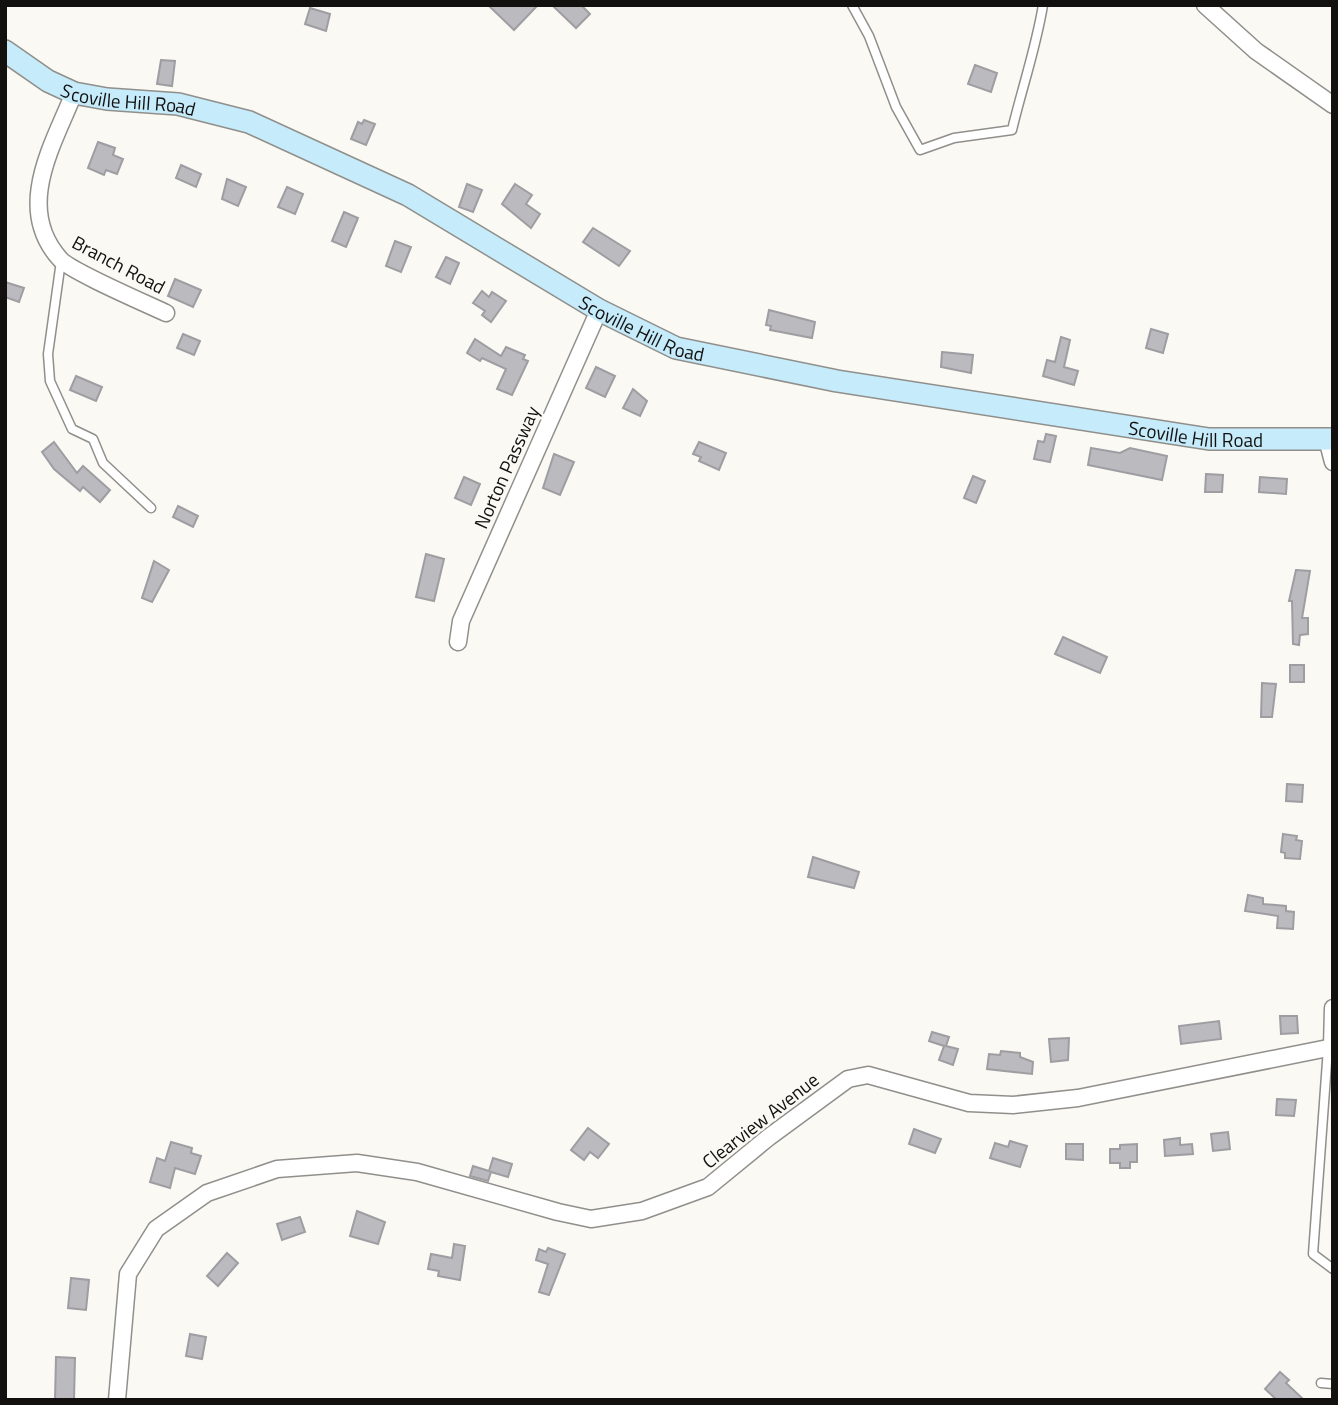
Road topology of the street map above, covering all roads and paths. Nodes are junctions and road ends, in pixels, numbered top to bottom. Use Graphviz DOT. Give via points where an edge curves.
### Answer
graph roads {
  1 [pos="852,5"];
  2 [pos="1043,5"];
  3 [pos="1205,5"];
  4 [pos="5,51"];
  5 [pos="74,93"];
  6 [pos="1333,105"];
  7 [pos="61,261"];
  8 [pos="599,310"];
  9 [pos="166,313"];
  10 [pos="1330,439"];
  11 [pos="1333,462"];
  12 [pos="151,508"];
  13 [pos="457,642"];
  14 [pos="1333,1008"];
  15 [pos="1331,1047"];
  16 [pos="1333,1269"];
  17 [pos="1321,1383"];
  18 [pos="1333,1384"];
  19 [pos="117,1400"];
  1 -- 2 [label="lane" via="920,150 954,138 1013,130"];
  3 -- 6 [label="street" via="1256,51"];
  4 -- 5 [label="street, Scoville Hill Road"];
  5 -- 7 [label="street, Branch Road" via="37,195 38,215"];
  5 -- 8 [label="street, Scoville Hill Road" via="178,104 249,122 408,195"];
  7 -- 9 [label="street, Branch Road"];
  7 -- 12 [label="lane" via="48,354 54,393 72,429 93,439 103,463"];
  8 -- 10 [label="street, Scoville Hill Road" via="677,348 837,381 1209,439"];
  8 -- 13 [label="street, Norton Passway" via="461,621"];
  10 -- 11 [label="street"];
  14 -- 15 [label="street"];
  15 -- 16 [label="lane" via="1313,1254"];
  15 -- 19 [label="street, Clearview Avenue" via="1078,1098 1013,1105 969,1103 869,1075 848,1079 708,1187 642,1211 591,1219 417,1172 357,1163 277,1169 207,1193 156,1229 128,1273"];
  17 -- 18 [label="lane"];
}
